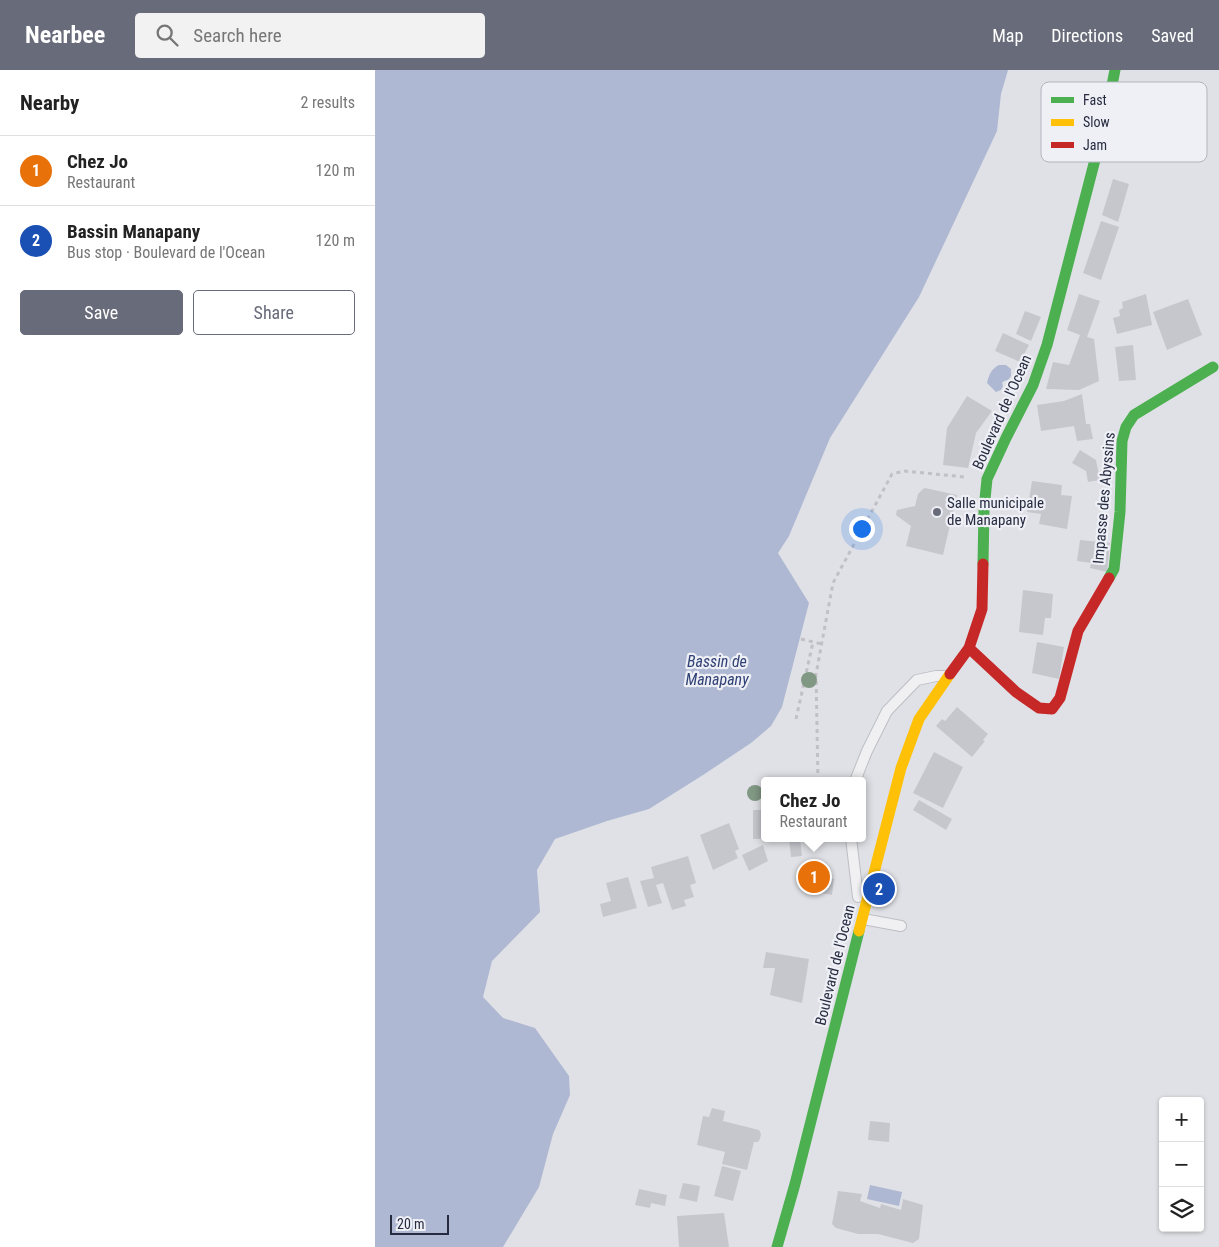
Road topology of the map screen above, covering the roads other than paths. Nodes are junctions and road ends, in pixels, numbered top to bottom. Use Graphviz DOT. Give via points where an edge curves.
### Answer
graph roads {
  1 [pos="1094,162"];
  2 [pos="1213,366"];
  3 [pos="969,648"];
  4 [pos="948,676"];
  5 [pos="857,777"];
  6 [pos="851,842"];
  7 [pos="866,902"];
  8 [pos="862,919"];
  9 [pos="901,926"];
  10 [pos="777,1247"];
  1 -- 3 [label="street, Boulevard de l'Ocean" via="1047,345 1033,385 987,480 982,609"];
  2 -- 3 [label="street, Impasse des Abyssins" via="1135,415 1126,427 1122,441 1114,569 1078,631 1060,698 1053,709 1039,708 1016,692"];
  3 -- 4 [label="street, Boulevard de l'Ocean"];
  4 -- 5 [label="lane" via="917,680 887,711"];
  4 -- 7 [label="street, Boulevard de l'Ocean" via="919,719 901,768"];
  6 -- 7 [label="lane" via="858,899"];
  7 -- 8 [label="street, Boulevard de l'Ocean"];
  8 -- 9 [label="lane"];
  8 -- 10 [label="street, Boulevard de l'Ocean"];
}
